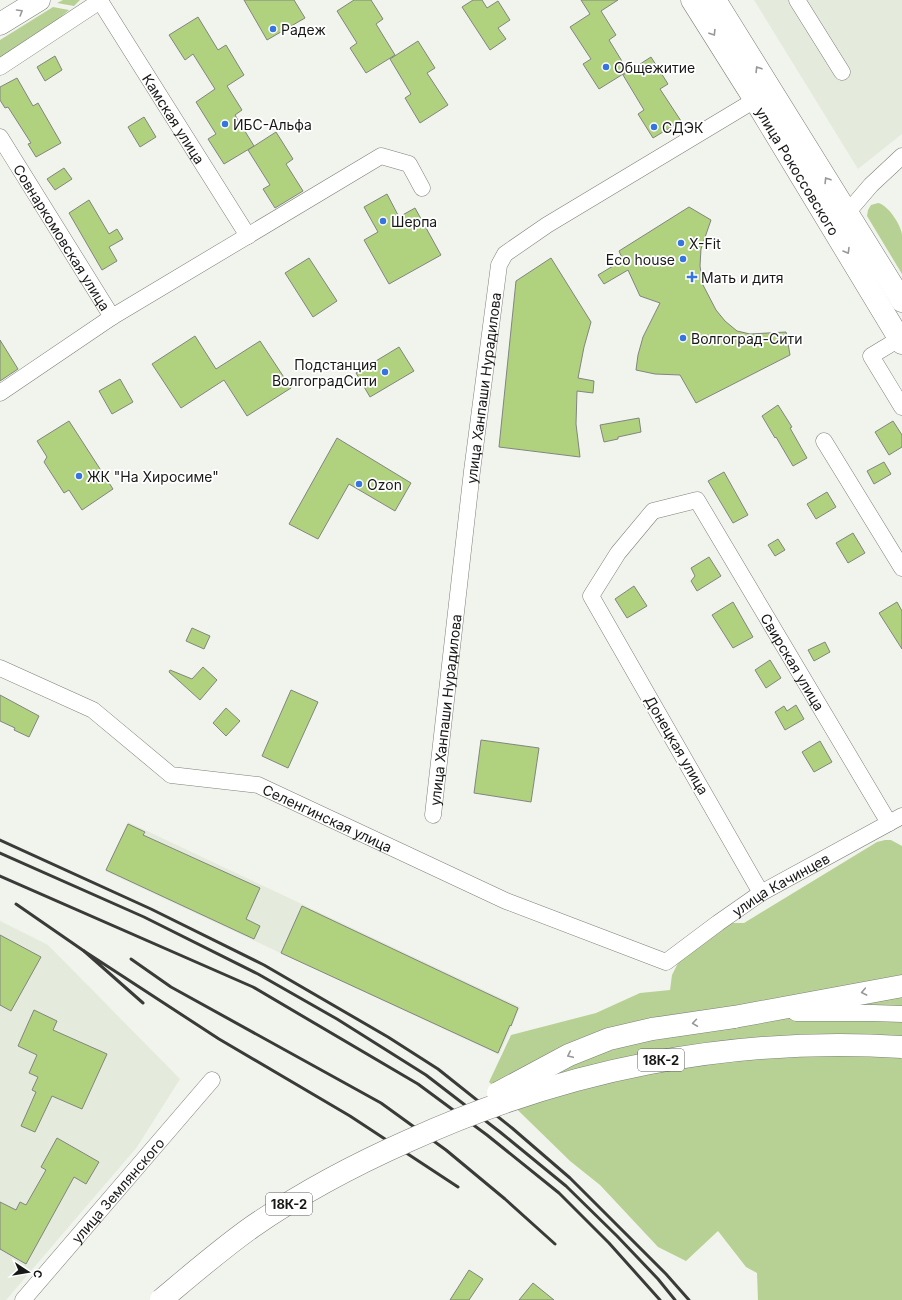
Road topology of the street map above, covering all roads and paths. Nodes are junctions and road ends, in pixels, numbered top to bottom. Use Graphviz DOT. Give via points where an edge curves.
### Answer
graph roads {
  1 [pos="39,0"];
  2 [pos="692,0"];
  3 [pos="716,0"];
  4 [pos="797,0"];
  5 [pos="99,1"];
  6 [pos="0,24"];
  7 [pos="0,67"];
  8 [pos="842,72"];
  9 [pos="756,100"];
  10 [pos="0,137"];
  11 [pos="902,156"];
  12 [pos="422,188"];
  13 [pos="847,213"];
  14 [pos="248,236"];
  15 [pos="902,300"];
  16 [pos="112,317"];
  17 [pos="901,341"];
  18 [pos="0,393"];
  19 [pos="902,407"];
  20 [pos="824,441"];
  21 [pos="697,500"];
  22 [pos="902,568"];
  23 [pos="0,668"];
  24 [pos="433,815"];
  25 [pos="896,820"];
  26 [pos="761,893"];
  27 [pos="666,962"];
  28 [pos="902,986"];
  29 [pos="902,1014"];
  30 [pos="734,1017"];
  31 [pos="902,1047"];
  32 [pos="212,1080"];
  33 [pos="430,1130"];
  34 [pos="23,1300"];
  35 [pos="161,1300"];
  6 -- 1 [label="main road, one-way"];
  2 -- 9 [label="main road, улица Рокоссовского, one-way"];
  13 -- 3 [label="main road, улица Рокоссовского, one-way"];
  4 -- 8 [label="street"];
  5 -- 7 [label="street"];
  5 -- 14 [label="street, Камская улица"];
  9 -- 17 [label="main road, улица Рокоссовского, one-way"];
  9 -- 24 [label="street, улица Ханпаши Нурадилова" via="547,225 505,254 499,265 472,471"];
  10 -- 16 [label="street, Совнаркомовская улица"];
  11 -- 13 [label="street" via="871,185"];
  12 -- 14 [label="street" via="409,164 381,156"];
  13 -- 15 [label="main road, улица Рокоссовского"];
  14 -- 16 [label="street"];
  16 -- 18 [label="street"];
  17 -- 19 [label="street" via="871,356"];
  20 -- 22 [label="street"];
  21 -- 25 [label="street, Свирская улица"];
  21 -- 26 [label="street, Донецкая улица" via="653,511 618,553 591,596"];
  23 -- 27 [label="street, Селенгинская улица" via="92,710 171,775 258,785 506,901"];
  25 -- 26 [label="street, улица Качинцев"];
  26 -- 27 [label="street, улица Качинцев"];
  28 -- 30 [label="main road, 18К-2, one-way"];
  29 -- 30 [label="street" via="818,1013"];
  30 -- 33 [label="main road, 18К-2, one-way, bridge" via="652,1029 609,1039 569,1055"];
  31 -- 33 [label="main road, 18К-2, bridge" via="808,1045 737,1050 658,1061 576,1080 500,1103"];
  32 -- 34 [label="street, улица Землянского"];
  33 -- 35 [label="main road, 18К-2, bridge" via="371,1157 314,1188 253,1227 193,1272"];
}
